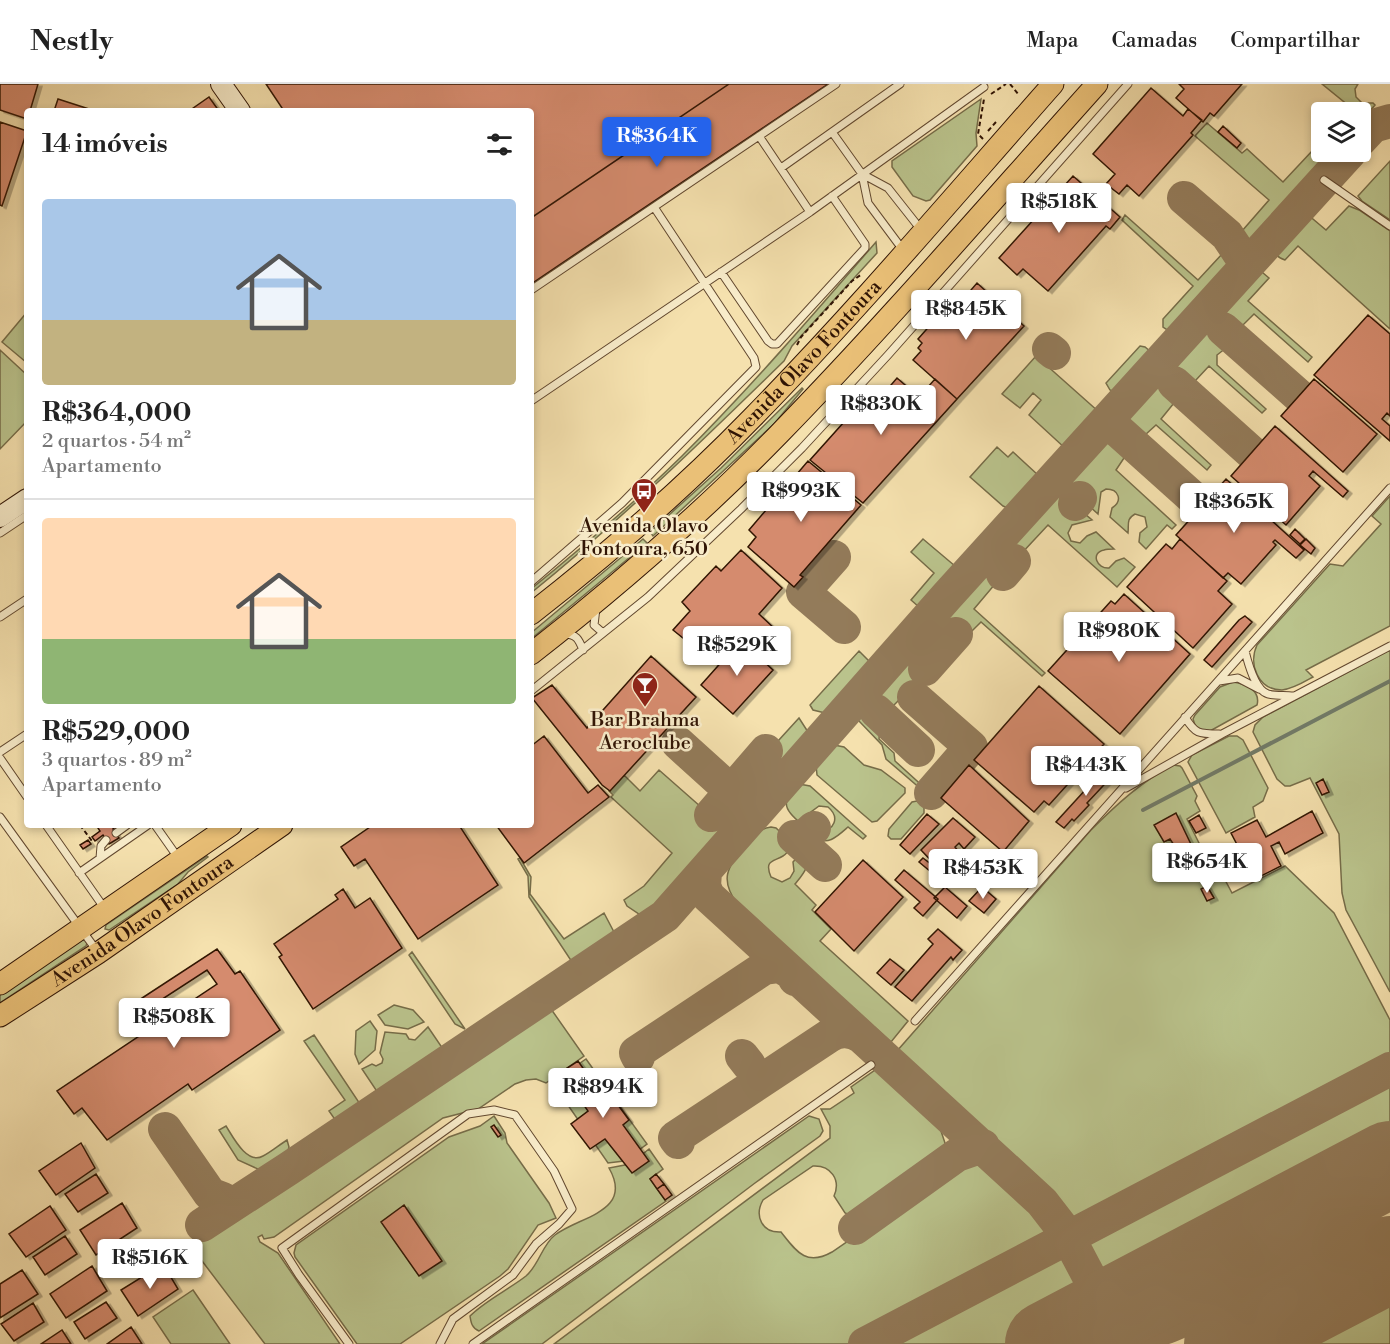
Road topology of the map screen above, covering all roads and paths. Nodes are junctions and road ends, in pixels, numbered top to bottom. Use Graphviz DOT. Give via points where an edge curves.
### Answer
graph roads {
  1 [pos="221,84"];
  2 [pos="836,84"];
  3 [pos="900,84"];
  4 [pos="1008,84"];
  5 [pos="1053,84"];
  6 [pos="1097,84"];
  7 [pos="1128,84"];
  8 [pos="984,87"];
  9 [pos="1018,93"];
  10 [pos="238,108"];
  11 [pos="832,132"];
  12 [pos="759,136"];
  13 [pos="983,140"];
  14 [pos="980,167"];
  15 [pos="781,168"];
  16 [pos="862,174"];
  17 [pos="1324,180"];
  18 [pos="832,196"];
  19 [pos="996,196"];
  20 [pos="654,207"];
  21 [pos="944,208"];
  22 [pos="810,212"];
  23 [pos="1390,226"];
  24 [pos="922,232"];
  25 [pos="963,232"];
  26 [pos="904,252"];
  27 [pos="867,270"];
  28 [pos="721,272"];
  29 [pos="705,284"];
  30 [pos="534,288"];
  31 [pos="796,348"];
  32 [pos="534,399"];
  33 [pos="1390,488"];
  34 [pos="24,501"];
  35 [pos="0,517"];
  36 [pos="24,517"];
  37 [pos="0,533"];
  38 [pos="534,579"];
  39 [pos="600,598"];
  40 [pos="24,601"];
  41 [pos="534,612"];
  42 [pos="0,617"];
  43 [pos="603,633"];
  44 [pos="556,635"];
  45 [pos="1390,646"];
  46 [pos="583,650"];
  47 [pos="1245,651"];
  48 [pos="534,652"];
  49 [pos="1218,681"];
  50 [pos="534,689"];
  51 [pos="1262,690"];
  52 [pos="1295,696"];
  53 [pos="1185,717"];
  54 [pos="1222,734"];
  55 [pos="24,736"];
  56 [pos="0,753"];
  57 [pos="0,758"];
  58 [pos="24,793"];
  59 [pos="1119,793"];
  60 [pos="0,817"];
  61 [pos="48,828"];
  62 [pos="82,828"];
  63 [pos="123,828"];
  64 [pos="141,828"];
  65 [pos="157,828"];
  66 [pos="227,828"];
  67 [pos="231,828"];
  68 [pos="278,828"];
  69 [pos="116,833"];
  70 [pos="106,840"];
  71 [pos="201,846"];
  72 [pos="246,850"];
  73 [pos="100,856"];
  74 [pos="180,861"];
  75 [pos="214,872"];
  76 [pos="79,873"];
  77 [pos="107,911"];
  78 [pos="81,930"];
  79 [pos="98,953"];
  80 [pos="0,984"];
  81 [pos="0,1016"];
  82 [pos="915,1021"];
  83 [pos="871,1065"];
  84 [pos="350,1344"];
  85 [pos="440,1344"];
  86 [pos="474,1344"];
  1 -- 10 [label="street"];
  2 -- 12 [label="lane"];
  3 -- 11 [label="lane"];
  4 -- 9 [label="path"];
  4 -- 13 [label="path" via="983,100 978,134"];
  5 -- 14 [label="main road, Avenida Olavo Fontoura"];
  6 -- 19 [label="main road, Avenida Olavo Fontoura"];
  7 -- 43 [label="lane" via="802,448 648,597"];
  8 -- 16 [label="lane"];
  11 -- 15 [label="lane"];
  11 -- 16 [label="lane"];
  12 -- 15 [label="lane"];
  12 -- 20 [label="lane"];
  14 -- 19 [label="main road" via="978,186"];
  14 -- 21 [label="main road, Avenida Olavo Fontoura"];
  15 -- 22 [label="lane"];
  16 -- 18 [label="lane"];
  16 -- 24 [label="lane" via="888,188"];
  16 -- 26 [label="lane" via="868,203"];
  17 -- 23 [label="lane"];
  18 -- 22 [label="lane"];
  18 -- 28 [label="lane" via="865,248 777,344 768,341"];
  19 -- 25 [label="main road, Avenida Olavo Fontoura"];
  20 -- 29 [label="lane"];
  20 -- 30 [label="lane"];
  21 -- 24 [label="main road, Avenida Olavo Fontoura"];
  21 -- 25 [label="main road" via="958,211"];
  22 -- 28 [label="lane"];
  24 -- 26 [label="main road, Avenida Olavo Fontoura"];
  25 -- 39 [label="main road, Avenida Olavo Fontoura" via="779,434"];
  26 -- 41 [label="main road, Avenida Olavo Fontoura" via="818,350 711,458 648,518"];
  27 -- 31 [label="path" via="852,281"];
  28 -- 29 [label="lane"];
  29 -- 32 [label="lane"];
  29 -- 38 [label="lane" via="757,361 756,367 622,503"];
  33 -- 47 [label="lane"];
  34 -- 35 [label="street"];
  36 -- 37 [label="lane"];
  39 -- 43 [label="lane" via="594,625"];
  39 -- 44 [label="main road, Avenida Olavo Fontoura"];
  40 -- 42 [label="lane"];
  43 -- 46 [label="lane"];
  44 -- 46 [label="lane" via="572,634"];
  44 -- 48 [label="main road, Avenida Olavo Fontoura"];
  45 -- 52 [label="lane"];
  46 -- 50 [label="lane"];
  47 -- 49 [label="lane"];
  47 -- 51 [label="lane"];
  49 -- 51 [label="lane" via="1238,678"];
  49 -- 53 [label="lane"];
  51 -- 52 [label="lane" via="1267,694"];
  52 -- 54 [label="lane"];
  53 -- 54 [label="lane" via="1192,730"];
  53 -- 59 [label="lane"];
  54 -- 59 [label="lane"];
  55 -- 56 [label="lane"];
  57 -- 58 [label="lane"];
  59 -- 82 [label="lane"];
  60 -- 78 [label="lane"];
  61 -- 76 [label="lane"];
  62 -- 73 [label="path"];
  63 -- 69 [label="lane"];
  64 -- 73 [label="lane"];
  65 -- 74 [label="lane"];
  66 -- 71 [label="main road, Avenida Olavo Fontoura"];
  67 -- 72 [label="main road" via="235,843"];
  68 -- 72 [label="main road, Avenida Olavo Fontoura"];
  70 -- 73 [label="lane"];
  71 -- 74 [label="main road, Avenida Olavo Fontoura"];
  71 -- 75 [label="main road" via="214,857"];
  72 -- 75 [label="main road, Avenida Olavo Fontoura"];
  73 -- 76 [label="lane"];
  74 -- 77 [label="main road, Avenida Olavo Fontoura"];
  75 -- 79 [label="main road, Avenida Olavo Fontoura"];
  76 -- 77 [label="lane"];
  77 -- 78 [label="main road, Avenida Olavo Fontoura"];
  78 -- 79 [label="lane"];
  78 -- 80 [label="main road, Avenida Olavo Fontoura"];
  79 -- 81 [label="main road, Avenida Olavo Fontoura"];
  83 -- 86 [label="lane"];
  84 -- 85 [label="lane" via="282,1248 468,1114 494,1110 515,1115 554,1172 572,1209 536,1244 513,1275 453,1319"];
}
